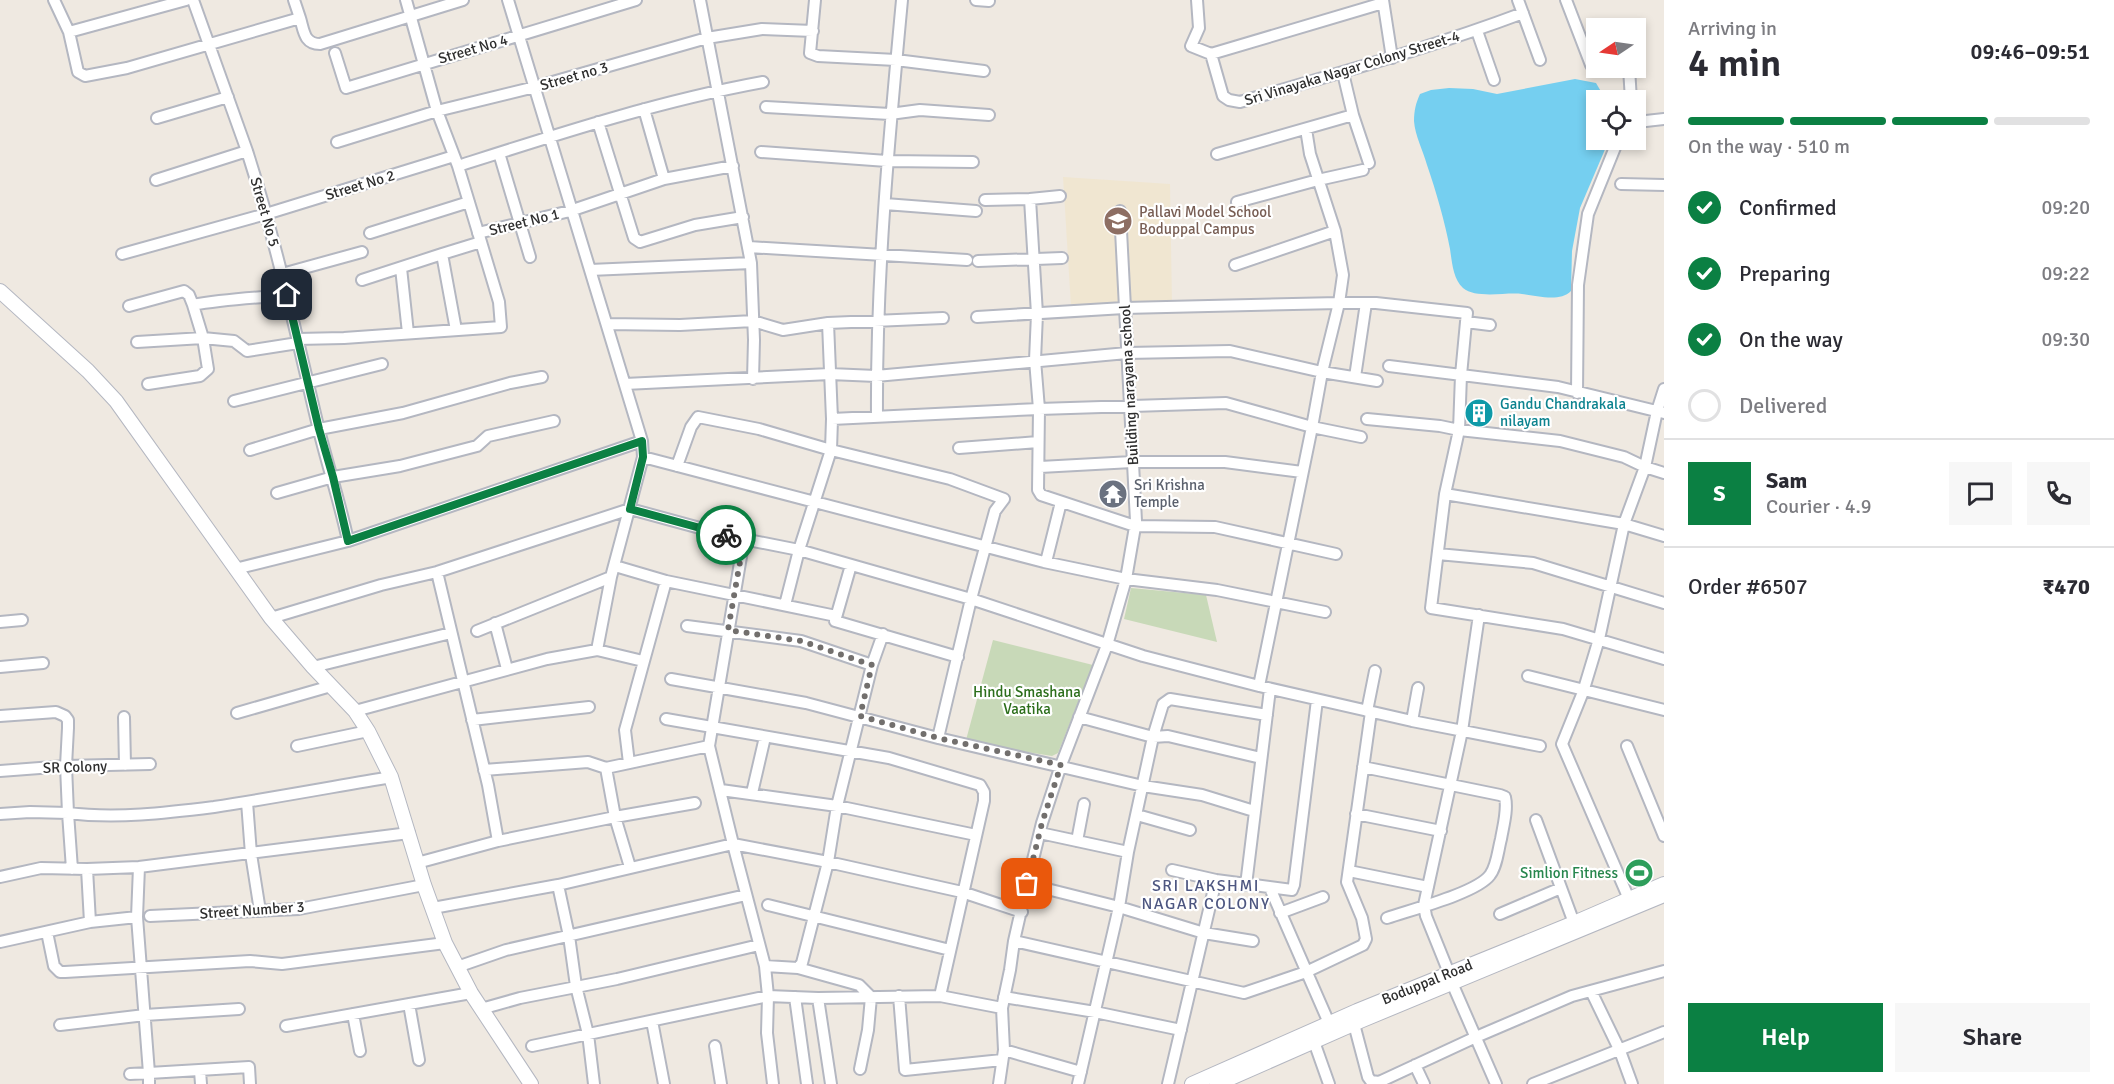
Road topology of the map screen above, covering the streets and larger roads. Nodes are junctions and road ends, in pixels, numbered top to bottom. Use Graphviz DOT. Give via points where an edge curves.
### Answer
graph roads {
  1 [pos="54,0"];
  2 [pos="186,0"];
  3 [pos="193,0"];
  4 [pos="294,0"];
  5 [pos="406,0"];
  6 [pos="463,0"];
  7 [pos="508,0"];
  8 [pos="636,0"];
  9 [pos="700,0"];
  10 [pos="815,0"];
  11 [pos="902,0"];
  12 [pos="976,0"];
  13 [pos="1197,0"];
  14 [pos="1518,0"];
  15 [pos="1566,0"];
  16 [pos="989,1"];
  17 [pos="1383,2"];
  18 [pos="1523,14"];
  19 [pos="411,15"];
  20 [pos="300,18"];
  21 [pos="813,31"];
  22 [pos="1477,31"];
  23 [pos="69,32"];
  24 [pos="518,36"];
  25 [pos="707,38"];
  26 [pos="209,45"];
  27 [pos="1586,52"];
  28 [pos="335,53"];
  29 [pos="1210,54"];
  30 [pos="1392,58"];
  31 [pos="896,60"];
  32 [pos="1540,60"];
  33 [pos="425,63"];
  34 [pos="984,70"];
  35 [pos="1343,73"];
  36 [pos="1494,80"];
  37 [pos="763,82"];
  38 [pos="535,87"];
  39 [pos="717,90"];
  40 [pos="228,98"];
  41 [pos="766,107"];
  42 [pos="644,109"];
  43 [pos="437,111"];
  44 [pos="891,114"];
  45 [pos="988,115"];
  46 [pos="1353,115"];
  47 [pos="157,118"];
  48 [pos="1664,119"];
  49 [pos="1646,121"];
  50 [pos="598,122"];
  51 [pos="1306,129"];
  52 [pos="549,137"];
  53 [pos="338,142"];
  54 [pos="1614,150"];
  55 [pos="247,151"];
  56 [pos="760,152"];
  57 [pos="499,153"];
  58 [pos="1217,154"];
  59 [pos="456,161"];
  60 [pos="887,161"];
  61 [pos="973,162"];
  62 [pos="733,166"];
  63 [pos="664,179"];
  64 [pos="156,180"];
  65 [pos="1318,180"];
  66 [pos="1621,184"];
  67 [pos="1664,185"];
  68 [pos="619,195"];
  69 [pos="1060,196"];
  70 [pos="1030,199"];
  71 [pos="985,200"];
  72 [pos="469,202"];
  73 [pos="1237,202"];
  74 [pos="885,204"];
  75 [pos="570,211"];
  76 [pos="976,211"];
  77 [pos="1120,212"];
  78 [pos="266,214"];
  79 [pos="743,217"];
  80 [pos="521,223"];
  81 [pos="1335,231"];
  82 [pos="370,233"];
  83 [pos="480,238"];
  84 [pos="749,247"];
  85 [pos="362,252"];
  86 [pos="122,254"];
  87 [pos="442,254"];
  88 [pos="881,255"];
  89 [pos="530,257"];
  90 [pos="1062,258"];
  91 [pos="1034,259"];
  92 [pos="751,263"];
  93 [pos="1234,265"];
  94 [pos="401,268"];
  95 [pos="590,270"];
  96 [pos="282,274"];
  97 [pos="362,280"];
  98 [pos="0,291"];
  99 [pos="287,295"];
  100 [pos="1339,303"];
  101 [pos="1366,303"];
  102 [pos="193,305"];
  103 [pos="129,306"];
  104 [pos="1124,309"];
  105 [pos="1037,314"];
  106 [pos="977,317"];
  107 [pos="943,318"];
  108 [pos="879,320"];
  109 [pos="753,321"];
  110 [pos="1466,322"];
  111 [pos="828,323"];
  112 [pos="607,324"];
  113 [pos="1490,325"];
  114 [pos="456,330"];
  115 [pos="408,333"];
  116 [pos="203,338"];
  117 [pos="297,341"];
  118 [pos="137,342"];
  119 [pos="1126,353"];
  120 [pos="1035,360"];
  121 [pos="382,364"];
  122 [pos="1389,366"];
  123 [pos="1322,372"];
  124 [pos="830,374"];
  125 [pos="1461,375"];
  126 [pos="876,376"];
  127 [pos="542,377"];
  128 [pos="1355,378"];
  129 [pos="753,379"];
  130 [pos="308,381"];
  131 [pos="1377,381"];
  132 [pos="148,384"];
  133 [pos="625,384"];
  134 [pos="1664,389"];
  135 [pos="1577,393"];
  136 [pos="234,401"];
  137 [pos="1129,407"];
  138 [pos="1039,409"];
  139 [pos="1660,412"];
  140 [pos="877,416"];
  141 [pos="832,419"];
  142 [pos="1367,419"];
  143 [pos="554,421"];
  144 [pos="1312,427"];
  145 [pos="319,429"];
  146 [pos="1459,430"];
  147 [pos="1361,437"];
  148 [pos="642,441"];
  149 [pos="1038,442"];
  150 [pos="959,448"];
  151 [pos="250,450"];
  152 [pos="831,450"];
  153 [pos="643,457"];
  154 [pos="1132,462"];
  155 [pos="677,466"];
  156 [pos="1040,467"];
  157 [pos="1645,467"];
  158 [pos="1302,472"];
  159 [pos="1664,472"];
  160 [pos="333,477"];
  161 [pos="278,493"];
  162 [pos="1445,494"];
  163 [pos="814,501"];
  164 [pos="1061,502"];
  165 [pos="630,509"];
  166 [pos="1624,524"];
  167 [pos="1136,526"];
  168 [pos="1664,536"];
  169 [pos="744,539"];
  170 [pos="348,541"];
  171 [pos="1288,542"];
  172 [pos="986,548"];
  173 [pos="799,550"];
  174 [pos="1336,554"];
  175 [pos="1438,554"];
  176 [pos="1046,562"];
  177 [pos="850,565"];
  178 [pos="235,569"];
  179 [pos="613,571"];
  180 [pos="437,572"];
  181 [pos="1126,579"];
  182 [pos="666,581"];
  183 [pos="1610,588"];
  184 [pos="734,596"];
  185 [pos="971,599"];
  186 [pos="1276,601"];
  187 [pos="1664,603"];
  188 [pos="785,605"];
  189 [pos="1325,612"];
  190 [pos="1479,615"];
  191 [pos="836,616"];
  192 [pos="271,618"];
  193 [pos="22,620"];
  194 [pos="0,622"];
  195 [pos="495,623"];
  196 [pos="687,626"];
  197 [pos="728,630"];
  198 [pos="477,631"];
  199 [pos="451,633"];
  200 [pos="883,634"];
  201 [pos="1599,639"];
  202 [pos="1107,645"];
  203 [pos="597,651"];
  204 [pos="958,657"];
  205 [pos="1664,659"];
  206 [pos="643,661"];
  207 [pos="43,663"];
  208 [pos="872,665"];
  209 [pos="0,667"];
  210 [pos="313,667"];
  211 [pos="507,669"];
  212 [pos="1375,670"];
  213 [pos="1528,676"];
  214 [pos="671,679"];
  215 [pos="463,680"];
  216 [pos="331,686"];
  217 [pos="718,687"];
  218 [pos="1264,687"];
  219 [pos="1418,688"];
  220 [pos="1583,692"];
  221 [pos="1317,700"];
  222 [pos="590,707"];
  223 [pos="1664,710"];
  224 [pos="356,711"];
  225 [pos="1369,712"];
  226 [pos="237,713"];
  227 [pos="1267,715"];
  228 [pos="0,716"];
  229 [pos="860,716"];
  230 [pos="124,717"];
  231 [pos="1079,717"];
  232 [pos="666,719"];
  233 [pos="472,720"];
  234 [pos="1412,721"];
  235 [pos="712,729"];
  236 [pos="368,731"];
  237 [pos="1462,731"];
  238 [pos="765,737"];
  239 [pos="1153,737"];
  240 [pos="938,738"];
  241 [pos="297,746"];
  242 [pos="709,746"];
  243 [pos="1540,746"];
  244 [pos="1627,746"];
  245 [pos="851,752"];
  246 [pos="1262,758"];
  247 [pos="629,762"];
  248 [pos="150,764"];
  249 [pos="125,765"];
  250 [pos="1061,765"];
  251 [pos="66,766"];
  252 [pos="1363,767"];
  253 [pos="606,768"];
  254 [pos="484,770"];
  255 [pos="0,771"];
  256 [pos="391,777"];
  257 [pos="1451,783"];
  258 [pos="1143,786"];
  259 [pos="721,790"];
  260 [pos="752,793"];
  261 [pos="247,802"];
  262 [pos="695,803"];
  263 [pos="1084,804"];
  264 [pos="837,806"];
  265 [pos="1254,811"];
  266 [pos="68,813"];
  267 [pos="0,814"];
  268 [pos="1356,814"];
  269 [pos="1137,815"];
  270 [pos="615,817"];
  271 [pos="1536,820"];
  272 [pos="1190,830"];
  273 [pos="1441,831"];
  274 [pos="409,833"];
  275 [pos="1040,833"];
  276 [pos="976,836"];
  277 [pos="1664,836"];
  278 [pos="498,841"];
  279 [pos="1077,841"];
  280 [pos="733,844"];
  281 [pos="1128,852"];
  282 [pos="251,854"];
  283 [pos="828,862"];
  284 [pos="417,863"];
  285 [pos="139,867"];
  286 [pos="630,867"];
  287 [pos="72,869"];
  288 [pos="87,869"];
  289 [pos="1172,870"];
  290 [pos="1349,871"];
  291 [pos="0,877"];
  292 [pos="1216,880"];
  293 [pos="1027,884"];
  294 [pos="1664,884"];
  295 [pos="424,885"];
  296 [pos="558,885"];
  297 [pos="1246,885"];
  298 [pos="1428,887"];
  299 [pos="1270,888"];
  300 [pos="1561,888"];
  301 [pos="962,892"];
  302 [pos="746,895"];
  303 [pos="1664,895"];
  304 [pos="1323,897"];
  305 [pos="1631,904"];
  306 [pos="768,905"];
  307 [pos="1424,905"];
  308 [pos="1119,907"];
  309 [pos="433,909"];
  310 [pos="260,911"];
  311 [pos="1022,912"];
  312 [pos="1280,913"];
  313 [pos="1500,914"];
  314 [pos="150,916"];
  315 [pos="814,916"];
  316 [pos="137,917"];
  317 [pos="1387,918"];
  318 [pos="90,922"];
  319 [pos="1574,923"];
  320 [pos="47,932"];
  321 [pos="1204,933"];
  322 [pos="569,936"];
  323 [pos="1014,941"];
  324 [pos="1253,941"];
  325 [pos="0,942"];
  326 [pos="445,944"];
  327 [pos="759,945"];
  328 [pos="950,950"];
  329 [pos="1106,962"];
  330 [pos="765,966"];
  331 [pos="457,967"];
  332 [pos="798,968"];
  333 [pos="141,969"];
  334 [pos="1664,971"];
  335 [pos="1306,972"];
  336 [pos="1451,978"];
  337 [pos="1192,981"];
  338 [pos="576,986"];
  339 [pos="1591,991"];
  340 [pos="471,993"];
  341 [pos="768,996"];
  342 [pos="899,996"];
  343 [pos="939,996"];
  344 [pos="795,997"];
  345 [pos="871,997"];
  346 [pos="818,998"];
  347 [pos="1003,1002"];
  348 [pos="409,1004"];
  349 [pos="239,1009"];
  350 [pos="481,1009"];
  351 [pos="1095,1012"];
  352 [pos="353,1014"];
  353 [pos="145,1015"];
  354 [pos="652,1021"];
  355 [pos="1329,1023"];
  356 [pos="1354,1024"];
  357 [pos="60,1025"];
  358 [pos="286,1026"];
  359 [pos="1181,1030"];
  360 [pos="1664,1032"];
  361 [pos="588,1034"];
  362 [pos="1312,1036"];
  363 [pos="1476,1037"];
  364 [pos="532,1046"];
  365 [pos="715,1046"];
  366 [pos="360,1051"];
  367 [pos="1620,1051"];
  368 [pos="1003,1055"];
  369 [pos="419,1059"];
  370 [pos="1415,1065"];
  371 [pos="860,1069"];
  372 [pos="200,1071"];
  373 [pos="1081,1072"];
  374 [pos="130,1074"];
  375 [pos="149,1078"];
  376 [pos="1562,1079"];
  377 [pos="201,1084"];
  378 [pos="250,1084"];
  379 [pos="531,1084"];
  380 [pos="594,1084"];
  381 [pos="664,1084"];
  382 [pos="721,1084"];
  383 [pos="773,1084"];
  384 [pos="807,1084"];
  385 [pos="831,1084"];
  386 [pos="999,1084"];
  387 [pos="1078,1084"];
  388 [pos="1168,1084"];
  389 [pos="1192,1084"];
  390 [pos="1217,1084"];
  391 [pos="1329,1084"];
  392 [pos="1424,1084"];
  393 [pos="1496,1084"];
  394 [pos="1533,1084"];
  395 [pos="1632,1084"];
  1 -- 23 [label="street"];
  2 -- 23 [label="street"];
  3 -- 26 [label="street, Street No 5"];
  4 -- 20 [label="street"];
  5 -- 19 [label="street"];
  6 -- 19 [label="street"];
  7 -- 24 [label="street"];
  8 -- 24 [label="street, Street No 4"];
  9 -- 25 [label="street"];
  10 -- 21 [label="street"];
  11 -- 31 [label="street"];
  12 -- 16 [label="street"];
  13 -- 29 [label="street" via="1199,28 1191,46"];
  14 -- 18 [label="street"];
  15 -- 27 [label="street"];
  17 -- 29 [label="street"];
  17 -- 30 [label="street"];
  18 -- 22 [label="street, Sri Vinayaka Nagar Colony Street-4"];
  18 -- 32 [label="street"];
  19 -- 20 [label="street" via="320,44 306,39"];
  19 -- 33 [label="street"];
  20 -- 26 [label="street"];
  21 -- 25 [label="street, Street no 3" via="762,29"];
  21 -- 31 [label="street" via="810,53 818,56"];
  22 -- 30 [label="street, Sri Vinayaka Nagar Colony Street-4"];
  22 -- 36 [label="street"];
  23 -- 26 [label="street" via="76,68 85,76"];
  24 -- 33 [label="street, Street No 4"];
  24 -- 38 [label="street"];
  25 -- 38 [label="street, Street no 3"];
  25 -- 39 [label="street"];
  26 -- 40 [label="street, Street No 5"];
  28 -- 33 [label="street, Street No 4" via="346,88"];
  29 -- 35 [label="street, Sri Vinayaka Nagar Colony Street-4" via="1223,96 1235,102"];
  30 -- 35 [label="street, Sri Vinayaka Nagar Colony Street-4"];
  31 -- 34 [label="street"];
  31 -- 44 [label="street"];
  33 -- 43 [label="street"];
  35 -- 46 [label="street"];
  37 -- 39 [label="street"];
  38 -- 43 [label="street, Street no 3"];
  38 -- 52 [label="street"];
  39 -- 42 [label="street"];
  39 -- 62 [label="street"];
  40 -- 47 [label="street"];
  40 -- 55 [label="street, Street No 5"];
  41 -- 44 [label="street"];
  42 -- 50 [label="street"];
  42 -- 63 [label="street"];
  43 -- 53 [label="street, Street no 3"];
  43 -- 59 [label="street"];
  44 -- 45 [label="street" via="920,110"];
  44 -- 60 [label="street"];
  46 -- 51 [label="street"];
  46 -- 65 [label="street" via="1366,166"];
  48 -- 49 [label="street"];
  50 -- 52 [label="street"];
  50 -- 68 [label="street"];
  51 -- 58 [label="street"];
  51 -- 65 [label="street"];
  52 -- 57 [label="street, Street No 2"];
  52 -- 75 [label="street"];
  54 -- 135 [label="street" via="1588,213 1578,285"];
  55 -- 64 [label="street"];
  55 -- 78 [label="street, Street No 5"];
  56 -- 60 [label="street"];
  57 -- 59 [label="street, Street No 2"];
  57 -- 80 [label="street"];
  59 -- 72 [label="street"];
  59 -- 78 [label="street, Street No 2"];
  60 -- 61 [label="street"];
  60 -- 74 [label="street"];
  62 -- 63 [label="street, Street No 1"];
  62 -- 79 [label="street"];
  63 -- 68 [label="street, Street No 1"];
  65 -- 73 [label="street"];
  65 -- 81 [label="street"];
  66 -- 67 [label="street"];
  68 -- 75 [label="street, Street No 1"];
  68 -- 79 [label="street" via="634,238 640,242 694,225"];
  69 -- 70 [label="street"];
  70 -- 71 [label="street"];
  70 -- 91 [label="street"];
  72 -- 82 [label="street"];
  72 -- 83 [label="street"];
  74 -- 76 [label="street"];
  74 -- 88 [label="street"];
  75 -- 80 [label="street, Street No 1"];
  75 -- 95 [label="street"];
  77 -- 104 [label="street, Building narayana school"];
  78 -- 86 [label="street, Street No 2"];
  78 -- 96 [label="street, Street No 5"];
  79 -- 84 [label="street"];
  80 -- 83 [label="street, Street No 1"];
  80 -- 89 [label="street"];
  81 -- 93 [label="street"];
  81 -- 100 [label="street" via="1342,275"];
  83 -- 87 [label="street, Street No 1"];
  83 -- 114 [label="street" via="499,302 501,327"];
  84 -- 88 [label="street"];
  84 -- 92 [label="street"];
  85 -- 96 [label="street"];
  87 -- 94 [label="street, Street No 1"];
  87 -- 114 [label="street"];
  88 -- 91 [label="street" via="973,261"];
  88 -- 108 [label="street"];
  90 -- 91 [label="street"];
  91 -- 105 [label="street"];
  92 -- 95 [label="street"];
  92 -- 109 [label="street"];
  94 -- 97 [label="street, Street No 1"];
  94 -- 115 [label="street"];
  95 -- 112 [label="street"];
  96 -- 99 [label="street, Street No 5"];
  98 -- 178 [label="street" via="116,401"];
  99 -- 102 [label="street"];
  99 -- 117 [label="street, Street No 5"];
  100 -- 101 [label="street"];
  100 -- 104 [label="street"];
  100 -- 123 [label="street"];
  101 -- 110 [label="street" via="1467,313"];
  101 -- 128 [label="street"];
  102 -- 103 [label="street" via="184,291"];
  102 -- 116 [label="street"];
  104 -- 105 [label="street"];
  104 -- 119 [label="street, Building narayana school"];
  105 -- 106 [label="street"];
  105 -- 120 [label="street"];
  107 -- 108 [label="street"];
  108 -- 111 [label="street"];
  108 -- 126 [label="street"];
  109 -- 111 [label="street" via="783,330"];
  109 -- 112 [label="street"];
  109 -- 129 [label="street"];
  110 -- 113 [label="street"];
  110 -- 125 [label="street"];
  111 -- 124 [label="street"];
  112 -- 133 [label="street"];
  114 -- 115 [label="street"];
  115 -- 117 [label="street"];
  116 -- 117 [label="street" via="234,341 247,351"];
  116 -- 118 [label="street"];
  116 -- 132 [label="street" via="208,369 205,373"];
  117 -- 130 [label="street, Street No 5"];
  119 -- 120 [label="street"];
  119 -- 123 [label="street" via="1230,351"];
  119 -- 137 [label="street, Building narayana school"];
  120 -- 126 [label="street"];
  120 -- 138 [label="street"];
  121 -- 130 [label="street"];
  122 -- 125 [label="street"];
  123 -- 128 [label="street"];
  123 -- 144 [label="street"];
  124 -- 126 [label="street"];
  124 -- 129 [label="street"];
  124 -- 141 [label="street"];
  125 -- 135 [label="street" via="1558,387"];
  125 -- 146 [label="street"];
  126 -- 140 [label="street"];
  127 -- 145 [label="street" via="403,413"];
  128 -- 131 [label="street"];
  129 -- 133 [label="street"];
  130 -- 136 [label="street"];
  130 -- 145 [label="street, Street No 5"];
  133 -- 148 [label="street"];
  134 -- 139 [label="street"];
  135 -- 139 [label="street"];
  137 -- 138 [label="street"];
  137 -- 144 [label="street" via="1226,404"];
  137 -- 154 [label="street, Building narayana school"];
  138 -- 140 [label="street"];
  138 -- 149 [label="street"];
  139 -- 157 [label="street"];
  140 -- 141 [label="street"];
  141 -- 152 [label="street"];
  142 -- 146 [label="street"];
  143 -- 160 [label="street" via="488,436 477,446 400,466"];
  144 -- 147 [label="street"];
  144 -- 158 [label="street"];
  145 -- 151 [label="street"];
  145 -- 160 [label="street, Street No 5"];
  146 -- 157 [label="street" via="1560,441 1624,457"];
  146 -- 162 [label="street"];
  148 -- 153 [label="street"];
  148 -- 170 [label="street"];
  149 -- 150 [label="street"];
  149 -- 156 [label="street"];
  152 -- 155 [label="street" via="759,429 698,417"];
  152 -- 163 [label="street"];
  152 -- 172 [label="street" via="950,479 1004,499 995,511"];
  153 -- 155 [label="street"];
  153 -- 165 [label="street"];
  154 -- 156 [label="street"];
  154 -- 158 [label="street" via="1225,462"];
  154 -- 167 [label="street, Building narayana school"];
  155 -- 163 [label="street"];
  156 -- 164 [label="street" via="1038,490 1044,497"];
  157 -- 159 [label="street"];
  157 -- 166 [label="street"];
  158 -- 171 [label="street"];
  160 -- 161 [label="street"];
  160 -- 170 [label="street, Street No 5"];
  162 -- 166 [label="street"];
  162 -- 175 [label="street"];
  163 -- 172 [label="street"];
  163 -- 173 [label="street"];
  164 -- 167 [label="street"];
  164 -- 176 [label="street"];
  165 -- 169 [label="street"];
  165 -- 179 [label="street"];
  165 -- 180 [label="street"];
  166 -- 168 [label="street"];
  166 -- 183 [label="street"];
  167 -- 171 [label="street" via="1215,527"];
  167 -- 181 [label="street, Building narayana school"];
  169 -- 173 [label="street"];
  169 -- 184 [label="street"];
  170 -- 178 [label="street"];
  171 -- 174 [label="street"];
  171 -- 186 [label="street"];
  172 -- 176 [label="street"];
  172 -- 185 [label="street"];
  173 -- 177 [label="street"];
  173 -- 188 [label="street"];
  175 -- 183 [label="street" via="1533,563"];
  175 -- 190 [label="street" via="1431,608"];
  176 -- 181 [label="street"];
  177 -- 185 [label="street"];
  177 -- 191 [label="street"];
  178 -- 192 [label="street"];
  179 -- 182 [label="street"];
  179 -- 195 [label="street"];
  179 -- 203 [label="street"];
  180 -- 192 [label="street"];
  180 -- 199 [label="street"];
  181 -- 186 [label="street"];
  181 -- 202 [label="street, Building narayana school"];
  182 -- 184 [label="street"];
  182 -- 206 [label="street"];
  183 -- 187 [label="street"];
  183 -- 201 [label="street"];
  184 -- 188 [label="street"];
  184 -- 197 [label="street"];
  185 -- 202 [label="street"];
  185 -- 204 [label="street"];
  186 -- 189 [label="street"];
  186 -- 218 [label="street"];
  188 -- 191 [label="street"];
  190 -- 201 [label="street"];
  190 -- 237 [label="street"];
  191 -- 200 [label="street" via="835,621"];
  192 -- 210 [label="street"];
  193 -- 194 [label="street"];
  195 -- 198 [label="street"];
  195 -- 211 [label="street"];
  196 -- 197 [label="street"];
  197 -- 208 [label="street" via="801,641"];
  197 -- 217 [label="street"];
  199 -- 210 [label="street"];
  199 -- 215 [label="street"];
  200 -- 204 [label="street"];
  200 -- 208 [label="street"];
  201 -- 205 [label="street"];
  201 -- 220 [label="street"];
  202 -- 218 [label="street"];
  202 -- 231 [label="street, Building narayana school"];
  203 -- 206 [label="street"];
  203 -- 211 [label="street"];
  204 -- 240 [label="street"];
  206 -- 247 [label="street" via="625,730"];
  207 -- 209 [label="street"];
  208 -- 229 [label="street"];
  210 -- 216 [label="street"];
  211 -- 215 [label="street"];
  212 -- 225 [label="street"];
  213 -- 220 [label="street"];
  214 -- 217 [label="street"];
  215 -- 224 [label="street"];
  215 -- 233 [label="street"];
  216 -- 224 [label="street"];
  216 -- 226 [label="street"];
  217 -- 229 [label="street"];
  217 -- 235 [label="street"];
  218 -- 221 [label="street"];
  218 -- 227 [label="street"];
  219 -- 234 [label="street"];
  220 -- 223 [label="street"];
  220 -- 305 [label="street" via="1562,744"];
  221 -- 225 [label="street"];
  221 -- 299 [label="street" via="1294,885 1292,890"];
  222 -- 233 [label="street"];
  224 -- 236 [label="street"];
  225 -- 234 [label="street"];
  225 -- 252 [label="street"];
  227 -- 239 [label="street" via="1170,699 1163,704"];
  227 -- 246 [label="street"];
  228 -- 251 [label="street" via="56,712 65,716"];
  229 -- 240 [label="street"];
  229 -- 245 [label="street"];
  230 -- 249 [label="street"];
  231 -- 239 [label="street"];
  231 -- 250 [label="street, Building narayana school"];
  232 -- 235 [label="street"];
  233 -- 254 [label="street"];
  234 -- 237 [label="street"];
  235 -- 238 [label="street"];
  235 -- 242 [label="street"];
  236 -- 241 [label="street"];
  236 -- 256 [label="street"];
  237 -- 243 [label="street"];
  237 -- 257 [label="street"];
  238 -- 245 [label="street"];
  238 -- 260 [label="street"];
  239 -- 246 [label="street" via="1168,736"];
  239 -- 258 [label="street"];
  240 -- 250 [label="street"];
  242 -- 247 [label="street"];
  242 -- 259 [label="street"];
  244 -- 277 [label="street"];
  245 -- 264 [label="street"];
  245 -- 276 [label="street" via="889,758 980,785 984,801"];
  246 -- 265 [label="street"];
  247 -- 253 [label="street"];
  248 -- 249 [label="street, SR Colony"];
  249 -- 251 [label="street, SR Colony"];
  250 -- 258 [label="street"];
  250 -- 275 [label="street, Building narayana school"];
  251 -- 255 [label="street, SR Colony"];
  251 -- 266 [label="street"];
  252 -- 257 [label="street"];
  252 -- 268 [label="street"];
  253 -- 254 [label="street" via="588,762"];
  253 -- 270 [label="street"];
  254 -- 278 [label="street"];
  256 -- 261 [label="street"];
  256 -- 274 [label="street"];
  257 -- 273 [label="street"];
  257 -- 307 [label="street" via="1504,797 1503,829 1489,878"];
  258 -- 265 [label="street" via="1202,795"];
  258 -- 269 [label="street"];
  259 -- 260 [label="street"];
  259 -- 280 [label="street"];
  260 -- 264 [label="street"];
  261 -- 266 [label="street" via="159,814"];
  261 -- 282 [label="street"];
  262 -- 270 [label="street"];
  263 -- 279 [label="street"];
  264 -- 276 [label="street"];
  264 -- 283 [label="street"];
  265 -- 297 [label="street"];
  266 -- 267 [label="street"];
  266 -- 287 [label="street"];
  268 -- 273 [label="street"];
  268 -- 290 [label="street"];
  269 -- 272 [label="street"];
  269 -- 281 [label="street"];
  270 -- 278 [label="street"];
  270 -- 286 [label="street"];
  271 -- 300 [label="street"];
  273 -- 298 [label="street"];
  274 -- 282 [label="street"];
  274 -- 284 [label="street"];
  275 -- 279 [label="street"];
  275 -- 293 [label="street, Building narayana school"];
  276 -- 301 [label="street"];
  278 -- 284 [label="street"];
  279 -- 281 [label="street"];
  280 -- 283 [label="street"];
  280 -- 286 [label="street"];
  280 -- 302 [label="street"];
  281 -- 308 [label="street"];
  282 -- 285 [label="street"];
  282 -- 310 [label="street"];
  283 -- 301 [label="street"];
  283 -- 315 [label="street"];
  284 -- 295 [label="street"];
  285 -- 288 [label="street"];
  285 -- 316 [label="street"];
  286 -- 296 [label="street"];
  287 -- 288 [label="street"];
  287 -- 291 [label="street" via="41,868"];
  288 -- 318 [label="street"];
  289 -- 292 [label="street"];
  290 -- 298 [label="street"];
  290 -- 335 [label="street" via="1347,882 1362,918 1364,945"];
  292 -- 297 [label="street"];
  292 -- 321 [label="street"];
  293 -- 308 [label="street"];
  293 -- 311 [label="street, Building narayana school"];
  294 -- 305 [label="street, Boduppal Road"];
  295 -- 309 [label="street"];
  295 -- 310 [label="street, Street Number 3" via="299,909"];
  296 -- 309 [label="street"];
  296 -- 322 [label="street"];
  297 -- 299 [label="street"];
  298 -- 307 [label="street"];
  299 -- 312 [label="street"];
  300 -- 313 [label="street"];
  300 -- 319 [label="street"];
  301 -- 311 [label="street"];
  301 -- 328 [label="street"];
  302 -- 322 [label="street"];
  302 -- 327 [label="street"];
  303 -- 305 [label="street, Boduppal Road"];
  304 -- 312 [label="street"];
  305 -- 319 [label="street, Boduppal Road"];
  305 -- 336 [label="street, Boduppal Road"];
  306 -- 315 [label="street"];
  307 -- 317 [label="street"];
  307 -- 336 [label="street"];
  308 -- 321 [label="street"];
  308 -- 329 [label="street"];
  309 -- 326 [label="street"];
  310 -- 314 [label="street, Street Number 3"];
  311 -- 323 [label="street, Building narayana school"];
  312 -- 335 [label="street"];
  315 -- 328 [label="street"];
  315 -- 332 [label="street"];
  316 -- 318 [label="street"];
  316 -- 333 [label="street"];
  318 -- 320 [label="street"];
  319 -- 336 [label="street, Boduppal Road"];
  320 -- 325 [label="street"];
  320 -- 333 [label="street" via="54,966 60,972"];
  321 -- 324 [label="street"];
  321 -- 337 [label="street"];
  322 -- 331 [label="street" via="506,950"];
  322 -- 338 [label="street"];
  323 -- 329 [label="street"];
  323 -- 347 [label="street, Building narayana school"];
  326 -- 331 [label="street"];
  326 -- 333 [label="street" via="282,964 250,961"];
  327 -- 330 [label="street"];
  327 -- 338 [label="street"];
  328 -- 343 [label="street"];
  329 -- 337 [label="street"];
  329 -- 351 [label="street"];
  330 -- 332 [label="street"];
  330 -- 341 [label="street"];
  331 -- 340 [label="street"];
  332 -- 345 [label="street" via="860,985"];
  333 -- 353 [label="street"];
  334 -- 339 [label="street"];
  335 -- 337 [label="street" via="1244,993"];
  335 -- 355 [label="street"];
  336 -- 355 [label="street, Boduppal Road"];
  336 -- 356 [label="street, Boduppal Road"];
  336 -- 363 [label="street"];
  337 -- 359 [label="street"];
  338 -- 350 [label="street"];
  338 -- 361 [label="street"];
  339 -- 363 [label="street"];
  339 -- 367 [label="street"];
  340 -- 348 [label="street"];
  340 -- 350 [label="street"];
  341 -- 344 [label="street"];
  341 -- 354 [label="street"];
  341 -- 383 [label="street" via="767,1034"];
  342 -- 343 [label="street"];
  342 -- 345 [label="street"];
  342 -- 368 [label="street" via="905,1070"];
  343 -- 347 [label="street"];
  344 -- 346 [label="street"];
  344 -- 384 [label="street"];
  345 -- 346 [label="street"];
  345 -- 371 [label="street"];
  346 -- 385 [label="street"];
  347 -- 351 [label="street"];
  347 -- 368 [label="street, Building narayana school"];
  348 -- 352 [label="street"];
  348 -- 369 [label="street"];
  349 -- 353 [label="street"];
  350 -- 379 [label="street"];
  351 -- 359 [label="street"];
  351 -- 373 [label="street"];
  352 -- 358 [label="street"];
  352 -- 366 [label="street"];
  353 -- 357 [label="street"];
  353 -- 375 [label="street"];
  354 -- 361 [label="street"];
  354 -- 381 [label="street"];
  355 -- 362 [label="street, Boduppal Road"];
  356 -- 362 [label="street, Boduppal Road"];
  356 -- 370 [label="street" via="1371,1081 1379,1082"];
  359 -- 388 [label="street"];
  360 -- 367 [label="street"];
  361 -- 364 [label="street"];
  361 -- 380 [label="street"];
  362 -- 389 [label="street, Boduppal Road"];
  362 -- 390 [label="street, Boduppal Road"];
  362 -- 391 [label="street"];
  363 -- 370 [label="street"];
  363 -- 393 [label="street"];
  365 -- 382 [label="street"];
  367 -- 376 [label="street"];
  367 -- 395 [label="street"];
  368 -- 373 [label="street"];
  368 -- 386 [label="street, Building narayana school"];
  370 -- 392 [label="street"];
  372 -- 375 [label="street"];
  372 -- 377 [label="street"];
  372 -- 378 [label="street" via="249,1067"];
  373 -- 387 [label="street"];
  374 -- 375 [label="street"];
  376 -- 394 [label="street"];
}
